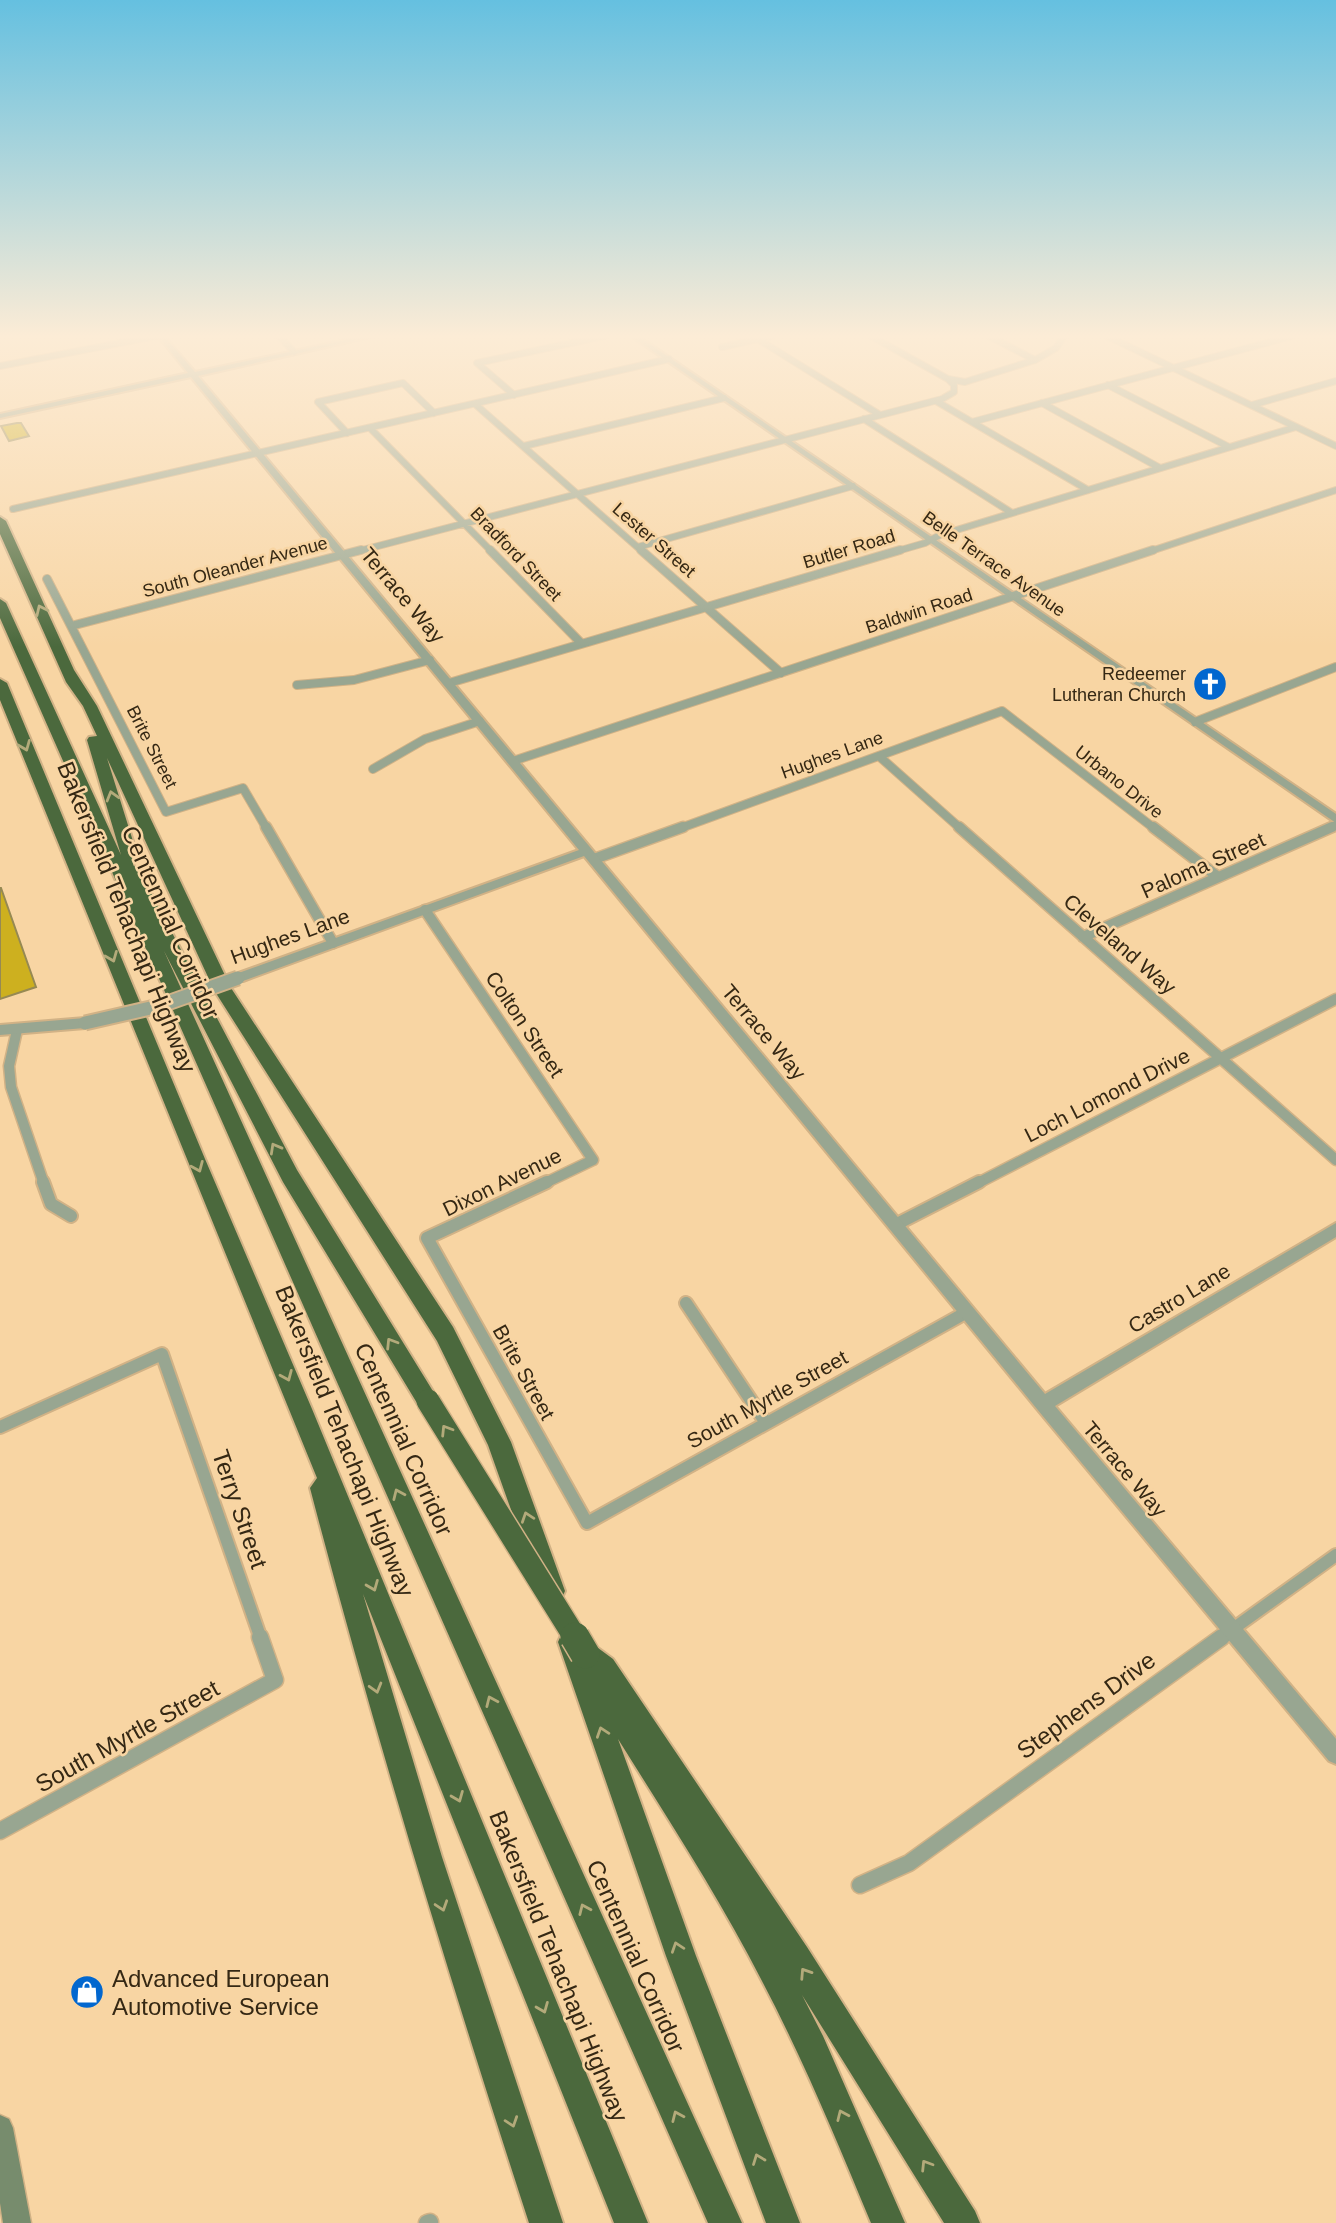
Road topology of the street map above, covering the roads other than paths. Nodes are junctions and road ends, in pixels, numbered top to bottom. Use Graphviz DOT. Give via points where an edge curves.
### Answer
graph roads {
  1 [pos="247,440"];
  2 [pos="317,440"];
  3 [pos="382,440"];
  4 [pos="517,440"];
  5 [pos="550,440"];
  6 [pos="785,440"];
  7 [pos="897,440"];
  8 [pos="1002,440"];
  9 [pos="1109,440"];
  10 [pos="1215,440"];
  11 [pos="1253,440"];
  12 [pos="524,446"];
  13 [pos="1229,447"];
  14 [pos="258,453"];
  15 [pos="1160,468"];
  16 [pos="853,486"];
  17 [pos="1088,490"];
  18 [pos="1336,490"];
  19 [pos="578,494"];
  20 [pos="13,509"];
  21 [pos="1012,513"];
  22 [pos="0,521"];
  23 [pos="464,523"];
  24 [pos="931,538"];
  25 [pos="638,547"];
  26 [pos="342,555"];
  27 [pos="47,579"];
  28 [pos="1013,596"];
  29 [pos="0,603"];
  30 [pos="707,607"];
  31 [pos="71,626"];
  32 [pos="581,643"];
  33 [pos="430,660"];
  34 [pos="1336,667"];
  35 [pos="69,672"];
  36 [pos="781,673"];
  37 [pos="31,678"];
  38 [pos="0,683"];
  39 [pos="449,683"];
  40 [pos="297,685"];
  41 [pos="1002,711"];
  42 [pos="480,721"];
  43 [pos="1195,722"];
  44 [pos="880,757"];
  45 [pos="513,761"];
  46 [pos="373,769"];
  47 [pos="1336,819"];
  48 [pos="1336,825"];
  49 [pos="591,855"];
  50 [pos="127,862"];
  51 [pos="1218,877"];
  52 [pos="425,909"];
  53 [pos="1083,937"];
  54 [pos="332,943"];
  55 [pos="1336,999"];
  56 [pos="0,1030"];
  57 [pos="17,1030"];
  58 [pos="1220,1058"];
  59 [pos="593,1160"];
  60 [pos="1336,1160"];
  61 [pos="71,1216"];
  62 [pos="895,1225"];
  63 [pos="1336,1229"];
  64 [pos="427,1238"];
  65 [pos="686,1303"];
  66 [pos="967,1312"];
  67 [pos="1043,1404"];
  68 [pos="301,1409"];
  69 [pos="766,1423"];
  70 [pos="0,1427"];
  71 [pos="587,1523"];
  72 [pos="1336,1555"];
  73 [pos="1233,1629"];
  74 [pos="275,1680"];
  75 [pos="1336,1754"];
  76 [pos="690,1815"];
  77 [pos="0,1831"];
  78 [pos="860,1885"];
  79 [pos="0,2128"];
  80 [pos="17,2223"];
  81 [pos="546,2223"];
  82 [pos="631,2223"];
  83 [pos="725,2223"];
  84 [pos="783,2223"];
  85 [pos="888,2223"];
  86 [pos="963,2223"];
  1 -- 14 [label="street, Terrace Way"];
  2 -- 14 [label="street"];
  3 -- 23 [label="street, Bradford Street"];
  4 -- 12 [label="street, Lester Street"];
  5 -- 12 [label="street"];
  6 -- 16 [label="street, Belle Terrace Avenue"];
  6 -- 19 [label="street, South Oleander Avenue"];
  7 -- 21 [label="street"];
  8 -- 17 [label="street"];
  9 -- 15 [label="street"];
  10 -- 13 [label="street"];
  11 -- 13 [label="street, Butler Road"];
  12 -- 19 [label="street, Lester Street"];
  13 -- 15 [label="street, Butler Road"];
  14 -- 20 [label="street"];
  14 -- 26 [label="street, Terrace Way"];
  15 -- 17 [label="street, Butler Road"];
  16 -- 24 [label="street, Belle Terrace Avenue"];
  16 -- 25 [label="street"];
  17 -- 21 [label="street, Butler Road"];
  18 -- 28 [label="street, Baldwin Road"];
  19 -- 23 [label="street, South Oleander Avenue"];
  19 -- 25 [label="street, Lester Street"];
  21 -- 24 [label="street, Butler Road"];
  35 -- 22 [label="highway, one-way"];
  23 -- 26 [label="street, South Oleander Avenue"];
  23 -- 32 [label="street, Bradford Street"];
  24 -- 28 [label="street, Belle Terrace Avenue"];
  24 -- 30 [label="street, Butler Road"];
  25 -- 30 [label="street, Lester Street"];
  26 -- 31 [label="street, South Oleander Avenue"];
  26 -- 33 [label="street, Terrace Way"];
  27 -- 31 [label="street, Brite Street"];
  28 -- 36 [label="street, Baldwin Road"];
  28 -- 43 [label="street, Belle Terrace Avenue"];
  29 -- 37 [label="highway"];
  30 -- 32 [label="street, Butler Road"];
  30 -- 36 [label="street, Lester Street"];
  31 -- 54 [label="street, Brite Street" via="166,812 243,788"];
  32 -- 39 [label="street, Butler Road"];
  33 -- 39 [label="street, Terrace Way"];
  33 -- 40 [label="street" via="354,680"];
  34 -- 43 [label="street"];
  50 -- 35 [label="highway, one-way" via="129,853 110,788"];
  84 -- 35 [label="highway, one-way" via="681,1956 499,1442 434,1314 222,990 90,706"];
  36 -- 45 [label="street, Baldwin Road"];
  37 -- 50 [label="highway"];
  83 -- 37 [label="highway, Centennial Corridor, one-way"];
  38 -- 68 [label="highway, Bakersfield Tehachapi Highway, one-way"];
  39 -- 42 [label="street, Terrace Way"];
  41 -- 44 [label="street, Hughes Lane"];
  41 -- 51 [label="street, Urbano Drive"];
  42 -- 45 [label="street, Terrace Way"];
  42 -- 46 [label="street" via="425,739"];
  43 -- 47 [label="street, Belle Terrace Avenue"];
  44 -- 49 [label="street, Hughes Lane"];
  44 -- 53 [label="street, Cleveland Way"];
  45 -- 49 [label="street, Terrace Way"];
  48 -- 51 [label="street, Paloma Street"];
  49 -- 52 [label="street, Hughes Lane"];
  49 -- 62 [label="street, Terrace Way"];
  76 -- 50 [label="highway, one-way, bridge" via="593,1676 585,1654 290,1176"];
  51 -- 53 [label="street, Paloma Street"];
  52 -- 54 [label="street, Hughes Lane"];
  52 -- 59 [label="street, Colton Street"];
  53 -- 58 [label="street, Cleveland Way"];
  54 -- 57 [label="street, Hughes Lane, bridge" via="159,1006 86,1023"];
  55 -- 58 [label="street, Loch Lomond Drive"];
  56 -- 57 [label="street, Hughes Lane"];
  57 -- 61 [label="street" via="9,1066 11,1087 51,1203"];
  58 -- 60 [label="street, Cleveland Way"];
  58 -- 62 [label="street, Loch Lomond Drive"];
  59 -- 64 [label="street, Dixon Avenue"];
  62 -- 66 [label="street, Terrace Way"];
  63 -- 67 [label="street, Castro Lane"];
  64 -- 71 [label="street, Brite Street"];
  65 -- 69 [label="street"];
  66 -- 67 [label="street, Terrace Way"];
  66 -- 69 [label="street, South Myrtle Street"];
  67 -- 73 [label="street, Terrace Way"];
  68 -- 81 [label="highway, one-way" via="391,1740"];
  68 -- 82 [label="highway, Bakersfield Tehachapi Highway, one-way"];
  69 -- 71 [label="street, South Myrtle Street"];
  70 -- 74 [label="street, Terry Street" via="162,1354"];
  72 -- 73 [label="street, Stephens Drive"];
  73 -- 75 [label="street, Terrace Way"];
  73 -- 78 [label="street, Stephens Drive" via="909,1863"];
  74 -- 77 [label="street, South Myrtle Street"];
  85 -- 76 [label="highway, one-way" via="779,1981"];
  86 -- 76 [label="highway, one-way" via="810,1980"];
  79 -- 80 [label="main road"];
}
